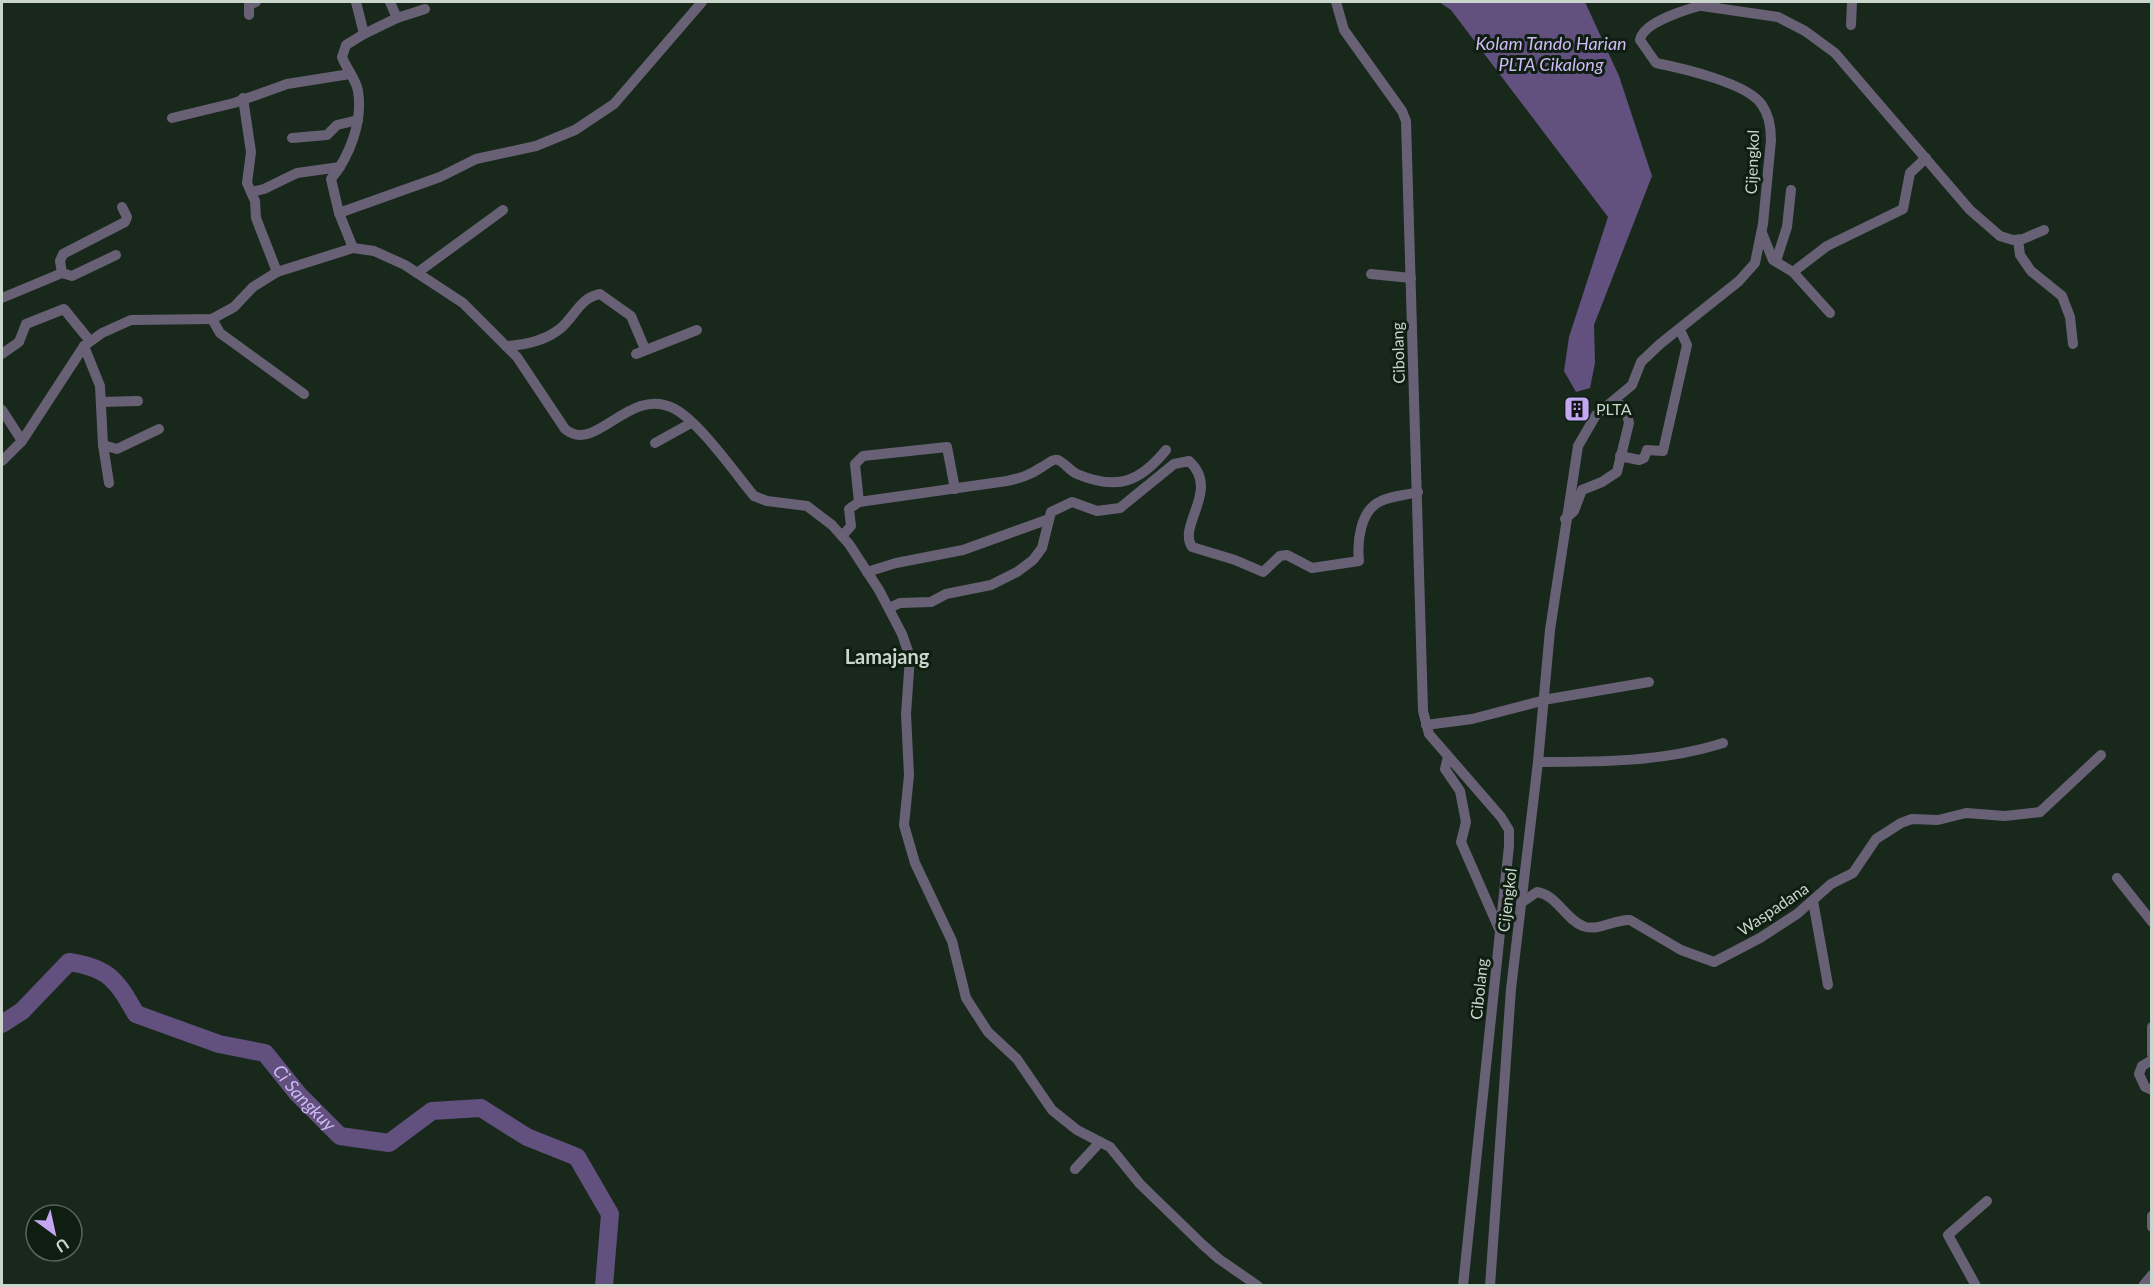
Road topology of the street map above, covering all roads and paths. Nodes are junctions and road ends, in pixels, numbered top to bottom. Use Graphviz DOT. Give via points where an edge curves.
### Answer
graph roads {
  1 [pos="256,2"];
  2 [pos="356,2"];
  3 [pos="390,2"];
  4 [pos="702,2"];
  5 [pos="1336,2"];
  6 [pos="1715,2"];
  7 [pos="1852,2"];
  8 [pos="1696,3"];
  9 [pos="425,9"];
  10 [pos="249,15"];
  11 [pos="397,18"];
  12 [pos="1851,25"];
  13 [pos="364,34"];
  14 [pos="350,74"];
  15 [pos="243,98"];
  16 [pos="172,118"];
  17 [pos="357,120"];
  18 [pos="292,138"];
  19 [pos="1926,158"];
  20 [pos="340,167"];
  21 [pos="1791,190"];
  22 [pos="251,192"];
  23 [pos="122,207"];
  24 [pos="503,210"];
  25 [pos="339,213"];
  26 [pos="2044,230"];
  27 [pos="1762,232"];
  28 [pos="2018,240"];
  29 [pos="353,248"];
  30 [pos="116,255"];
  31 [pos="1776,261"];
  32 [pos="277,272"];
  33 [pos="1793,272"];
  34 [pos="62,273"];
  35 [pos="417,273"];
  36 [pos="1371,274"];
  37 [pos="1411,278"];
  38 [pos="2,298"];
  39 [pos="1830,313"];
  40 [pos="212,319"];
  41 [pos="697,330"];
  42 [pos="1680,330"];
  43 [pos="87,343"];
  44 [pos="2073,344"];
  45 [pos="506,346"];
  46 [pos="2,354"];
  47 [pos="304,394"];
  48 [pos="1616,400"];
  49 [pos="138,401"];
  50 [pos="101,402"];
  51 [pos="2,410"];
  52 [pos="694,426"];
  53 [pos="159,429"];
  54 [pos="21,441"];
  55 [pos="655,443"];
  56 [pos="103,445"];
  57 [pos="1166,450"];
  58 [pos="1620,456"];
  59 [pos="2,460"];
  60 [pos="109,483"];
  61 [pos="955,489"];
  62 [pos="1418,492"];
  63 [pos="859,502"];
  64 [pos="1049,519"];
  65 [pos="1564,520"];
  66 [pos="842,536"];
  67 [pos="867,572"];
  68 [pos="889,608"];
  69 [pos="1649,682"];
  70 [pos="1542,702"];
  71 [pos="1426,725"];
  72 [pos="1723,742"];
  73 [pos="2101,755"];
  74 [pos="1448,757"];
  75 [pos="1538,762"];
  76 [pos="2117,878"];
  77 [pos="1813,902"];
  78 [pos="1521,903"];
  79 [pos="2151,922"];
  80 [pos="1500,931"];
  81 [pos="1828,985"];
  82 [pos="2151,1027"];
  83 [pos="2151,1054"];
  84 [pos="2151,1060"];
  85 [pos="2151,1090"];
  86 [pos="1101,1142"];
  87 [pos="1075,1168"];
  88 [pos="1987,1201"];
  89 [pos="2151,1216"];
  90 [pos="2151,1227"];
  91 [pos="2151,1275"];
  92 [pos="1258,1286"];
  93 [pos="1463,1286"];
  94 [pos="1490,1286"];
  95 [pos="1976,1286"];
  96 [pos="2144,1286"];
  1 -- 10 [label="street" via="249,5"];
  2 -- 13 [label="street"];
  3 -- 11 [label="street"];
  4 -- 25 [label="street" via="614,104 575,130 536,146 476,159 440,177"];
  5 -- 37 [label="street, Cibolang" via="1344,30 1406,122"];
  6 -- 8 [label="street"];
  7 -- 12 [label="street"];
  8 -- 19 [label="street" via="1778,17 1805,31 1835,53"];
  8 -- 27 [label="street, Cijengkol" via="1655,22 1642,32 1640,40 1656,63 1702,73 1752,95 1762,105 1771,128"];
  9 -- 11 [label="street"];
  11 -- 13 [label="street"];
  13 -- 14 [label="street" via="344,49 342,57"];
  14 -- 15 [label="street" via="288,84"];
  14 -- 17 [label="street" via="358,90"];
  15 -- 16 [label="street"];
  15 -- 22 [label="street" via="250,133 247,183"];
  17 -- 18 [label="street" via="337,125 327,135"];
  17 -- 20 [label="street" via="357,129"];
  19 -- 28 [label="street" via="1970,210 2000,236"];
  19 -- 33 [label="street" via="1910,173 1903,209 1827,246"];
  20 -- 22 [label="street" via="297,173"];
  20 -- 25 [label="street" via="331,179"];
  21 -- 31 [label="street"];
  22 -- 32 [label="street" via="256,218"];
  23 -- 34 [label="street" via="125,222 63,254"];
  24 -- 35 [label="street"];
  25 -- 29 [label="street"];
  26 -- 28 [label="street"];
  27 -- 31 [label="street" via="1768,252"];
  27 -- 42 [label="street, Cijengkol" via="1753,267"];
  28 -- 44 [label="street" via="2020,255 2031,271 2062,296 2070,317"];
  29 -- 32 [label="street"];
  29 -- 35 [label="street" via="374,251"];
  30 -- 34 [label="street" via="72,276"];
  31 -- 33 [label="street"];
  32 -- 40 [label="street" via="253,287 234,307"];
  33 -- 39 [label="street"];
  34 -- 38 [label="street"];
  35 -- 45 [label="street" via="463,303"];
  36 -- 37 [label="street"];
  37 -- 62 [label="street, Cibolang"];
  40 -- 43 [label="street" via="131,320"];
  40 -- 47 [label="street" via="220,333"];
  41 -- 45 [label="street" via="640,351 631,316 600,294 585,300 552,334 535,342"];
  42 -- 48 [label="street, Cijengkol" via="1641,362 1632,385"];
  42 -- 58 [label="street" via="1687,345 1663,451 1647,450 1639,460"];
  43 -- 46 [label="street" via="68,311 61,309 26,324 18,344"];
  43 -- 50 [label="street"];
  43 -- 54 [label="street"];
  45 -- 52 [label="street" via="572,435 589,436 623,412 645,404 673,408"];
  48 -- 58 [label="street, Cijengkol" via="1626,410 1629,423"];
  48 -- 65 [label="street, Cijengkol" via="1596,415 1578,446"];
  49 -- 50 [label="street"];
  50 -- 56 [label="street"];
  51 -- 54 [label="street"];
  52 -- 55 [label="street"];
  52 -- 66 [label="street" via="754,496 807,506"];
  53 -- 56 [label="street" via="117,449"];
  54 -- 59 [label="street"];
  56 -- 60 [label="street"];
  57 -- 61 [label="street" via="1152,468 1130,481 1085,477 1053,460 1029,476"];
  58 -- 65 [label="street, Cijengkol" via="1617,472 1582,490 1574,511"];
  61 -- 63 [label="street"];
  61 -- 63 [label="street" via="947,447 863,456 855,464"];
  62 -- 64 [label="street" via="1379,501 1359,534 1359,561 1328,568 1307,568 1287,555 1280,556 1263,572 1192,547 1188,538 1201,484 1199,472 1189,461 1174,464 1120,508 1097,511 1072,502 1052,512"];
  62 -- 71 [label="street, Cibolang"];
  63 -- 66 [label="street" via="849,509 851,526"];
  64 -- 67 [label="street" via="963,550"];
  64 -- 68 [label="street" via="1042,548 1017,572 991,585 946,594 931,602 900,603"];
  65 -- 70 [label="street, Cijengkol"];
  66 -- 67 [label="street"];
  67 -- 68 [label="street"];
  68 -- 86 [label="street" via="910,657 906,714 909,775 904,825 915,862 952,941 966,998 988,1032 1017,1059 1052,1110 1077,1130"];
  69 -- 70 [label="street"];
  70 -- 71 [label="street" via="1472,719"];
  70 -- 75 [label="street, Cijengkol"];
  71 -- 74 [label="street, Cibolang"];
  72 -- 75 [label="street" via="1640,761"];
  73 -- 77 [label="street, Waspadana" via="2040,812 2005,816 1966,813 1901,823 1876,839 1857,869"];
  74 -- 80 [label="street" via="1446,769 1460,791 1466,822 1461,842"];
  74 -- 80 [label="street, Cibolang" via="1509,830"];
  75 -- 78 [label="street, Cijengkol"];
  76 -- 79 [label="street"];
  77 -- 78 [label="street, Waspadana" via="1760,938 1714,962 1681,950 1630,920 1586,927 1546,894 1533,894"];
  77 -- 81 [label="street"];
  78 -- 94 [label="street, Cijengkol" via="1511,989"];
  80 -- 93 [label="street, Cibolang"];
  82 -- 83 [label="street"];
  84 -- 85 [label="street" via="2139,1074"];
  86 -- 87 [label="street"];
  86 -- 92 [label="street" via="1203,1245"];
  88 -- 95 [label="street" via="1948,1235"];
  89 -- 90 [label="street"];
  91 -- 96 [label="street"];
}
